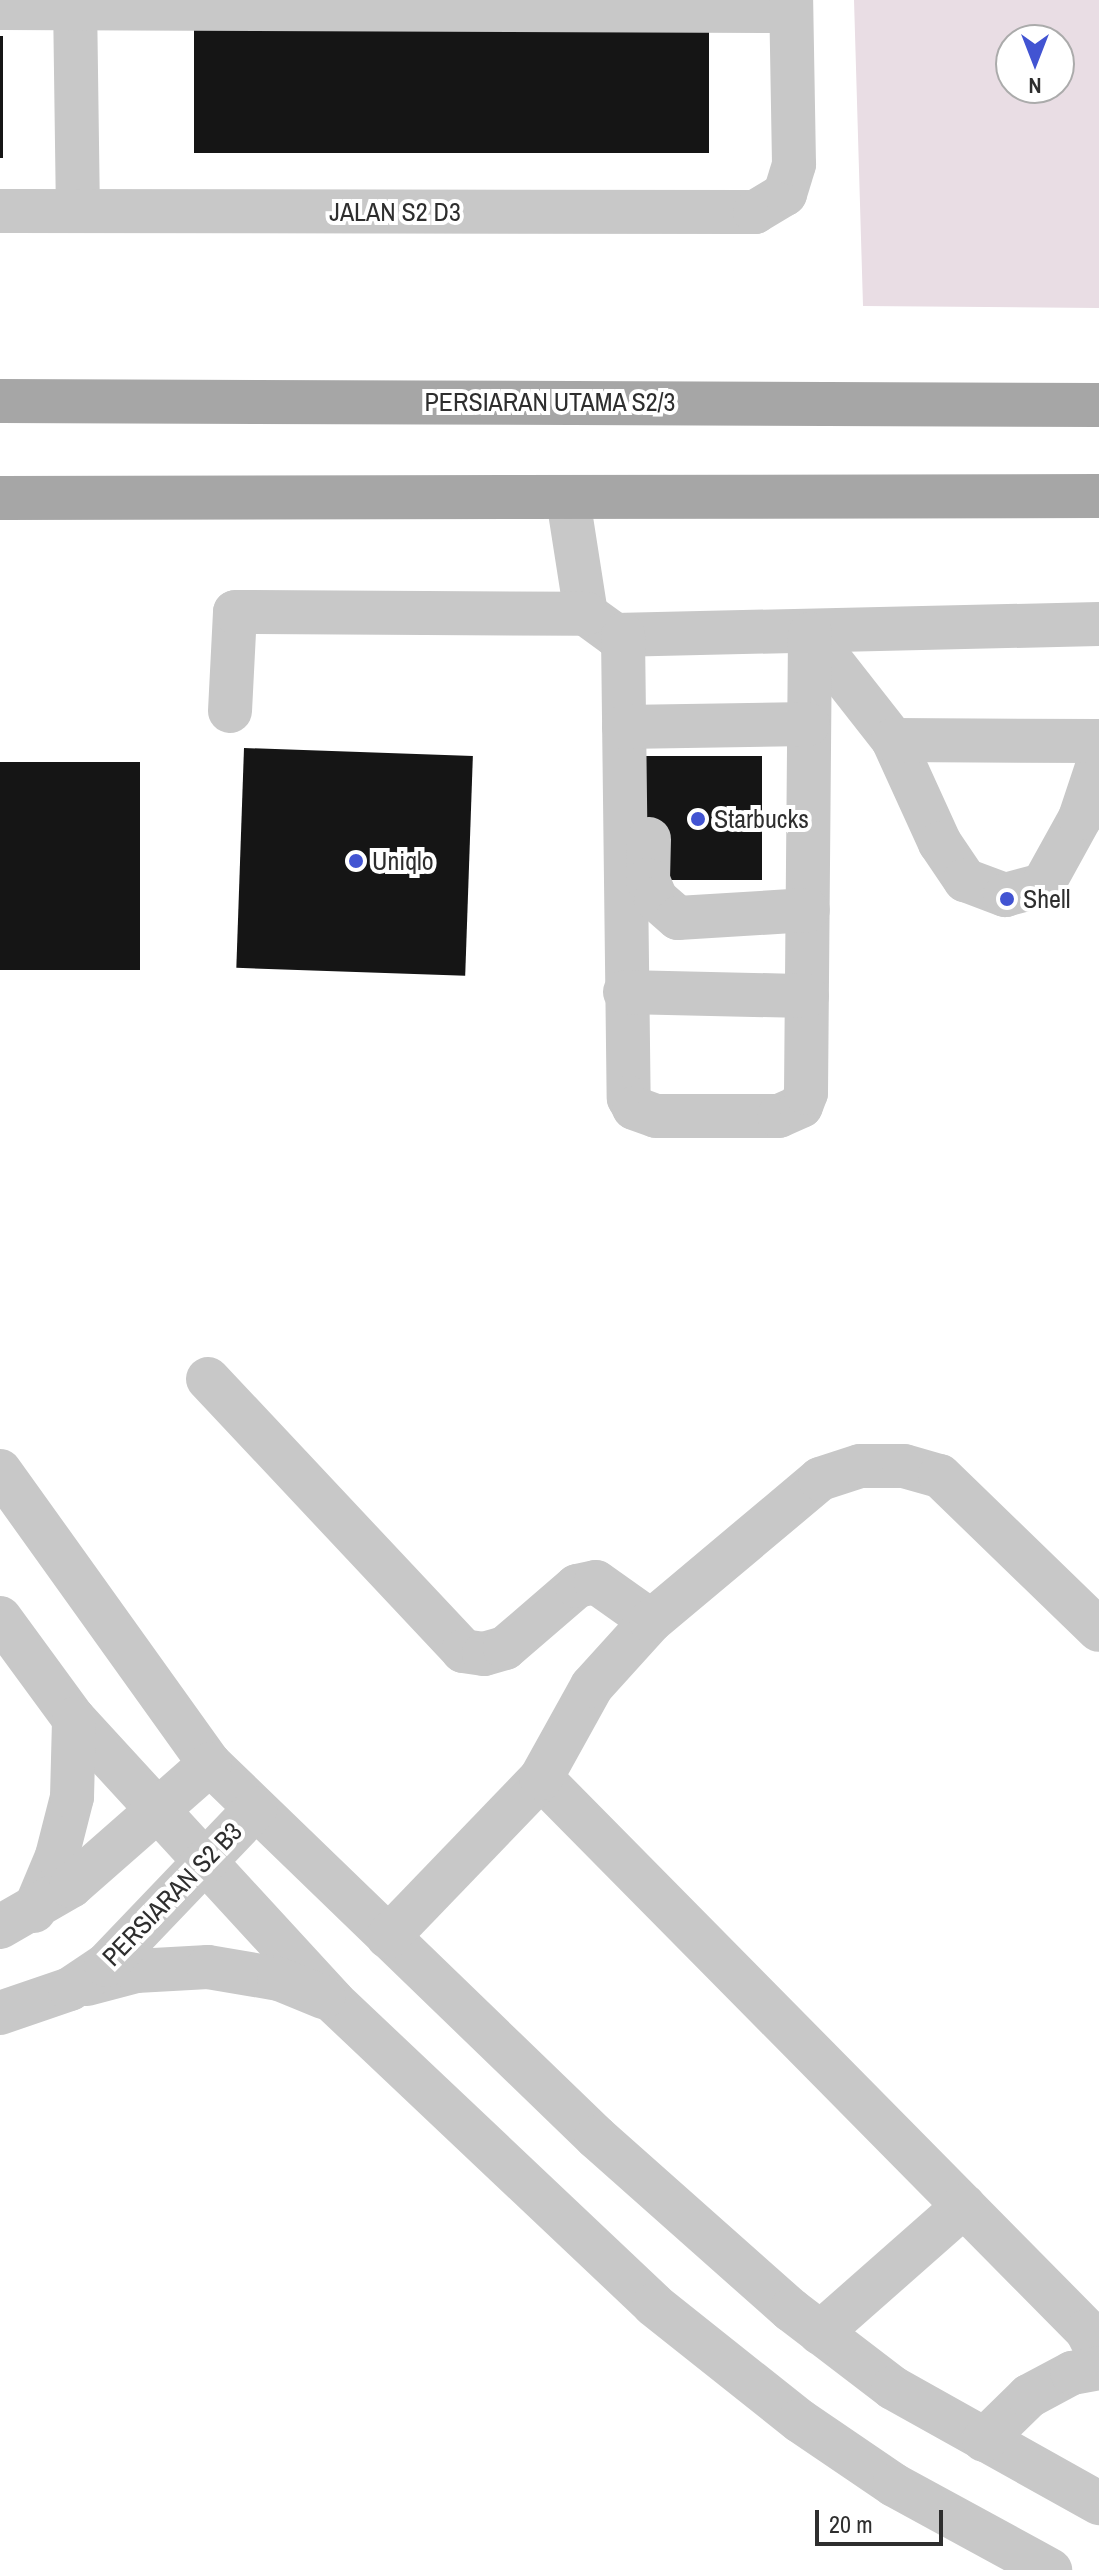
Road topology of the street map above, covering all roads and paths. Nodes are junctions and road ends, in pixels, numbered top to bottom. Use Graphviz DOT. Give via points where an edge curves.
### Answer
graph roads {
  1 [pos="76,4"];
  2 [pos="791,6"];
  3 [pos="0,8"];
  4 [pos="0,211"];
  5 [pos="78,211"];
  6 [pos="0,401"];
  7 [pos="1099,405"];
  8 [pos="1099,496"];
  9 [pos="0,498"];
  10 [pos="568,499"];
  11 [pos="1099,624"];
  12 [pos="608,628"];
  13 [pos="810,634"];
  14 [pos="230,711"];
  15 [pos="808,724"];
  16 [pos="638,727"];
  17 [pos="893,740"];
  18 [pos="1099,741"];
  19 [pos="1099,761"];
  20 [pos="808,910"];
  21 [pos="625,992"];
  22 [pos="807,996"];
  23 [pos="208,1379"];
  24 [pos="0,1471"];
  25 [pos="0,1618"];
  26 [pos="651,1621"];
  27 [pos="1099,1630"];
  28 [pos="74,1719"];
  29 [pos="210,1764"];
  30 [pos="541,1778"];
  31 [pos="255,1809"];
  32 [pos="160,1812"];
  33 [pos="206,1863"];
  34 [pos="17,1919"];
  35 [pos="388,1937"];
  36 [pos="70,1989"];
  37 [pos="333,2001"];
  38 [pos="0,2013"];
  39 [pos="964,2206"];
  40 [pos="820,2333"];
  41 [pos="1099,2355"];
  42 [pos="1099,2368"];
  43 [pos="984,2440"];
  44 [pos="1099,2503"];
  45 [pos="1050,2570"];
  1 -- 2 [label="street"];
  1 -- 3 [label="street"];
  1 -- 5 [label="street"];
  2 -- 5 [label="street, JALAN S2 D3" via="794,164 785,194 755,212"];
  4 -- 5 [label="street, JALAN S2 D3"];
  6 -- 7 [label="main road, PERSIARAN UTAMA S2/3"];
  8 -- 10 [label="main road"];
  9 -- 10 [label="main road"];
  10 -- 12 [label="street"];
  11 -- 13 [label="street"];
  12 -- 13 [label="street"];
  12 -- 14 [label="street" via="235,612"];
  12 -- 16 [label="street"];
  13 -- 15 [label="street"];
  13 -- 17 [label="street"];
  15 -- 16 [label="street"];
  15 -- 20 [label="street"];
  16 -- 20 [label="street" via="648,880 656,899 678,918"];
  16 -- 21 [label="street"];
  17 -- 18 [label="street"];
  17 -- 19 [label="street" via="940,843 965,880 1005,895 1043,885 1080,818"];
  20 -- 22 [label="street"];
  21 -- 22 [label="street"];
  21 -- 22 [label="street" via="629,1098 634,1108 656,1116 779,1116 801,1106 806,1093"];
  23 -- 26 [label="street" via="463,1651 484,1654 505,1648 577,1586 596,1582"];
  24 -- 29 [label="street"];
  25 -- 28 [label="street"];
  26 -- 27 [label="street" via="820,1479 860,1466 904,1466 940,1476 969,1499"];
  26 -- 30 [label="street" via="592,1686"];
  28 -- 32 [label="street"];
  28 -- 34 [label="street" via="72,1797 57,1856"];
  29 -- 31 [label="street"];
  29 -- 32 [label="street"];
  30 -- 35 [label="street"];
  30 -- 39 [label="street"];
  31 -- 33 [label="street, PERSIARAN S2 B3"];
  31 -- 35 [label="street"];
  32 -- 33 [label="street"];
  32 -- 34 [label="street"];
  33 -- 36 [label="street, PERSIARAN S2 B3" via="106,1965"];
  33 -- 37 [label="street"];
  35 -- 40 [label="street" via="596,2137"];
  36 -- 37 [label="street" via="136,1971 208,1967 279,1979"];
  36 -- 38 [label="street, PERSIARAN S2 B3"];
  37 -- 45 [label="street" via="654,2305 800,2421 894,2485"];
  39 -- 40 [label="street"];
  39 -- 41 [label="street" via="1087,2331"];
  40 -- 43 [label="street" via="893,2388"];
  42 -- 43 [label="street" via="1072,2373 1029,2396"];
  43 -- 44 [label="street"];
}
